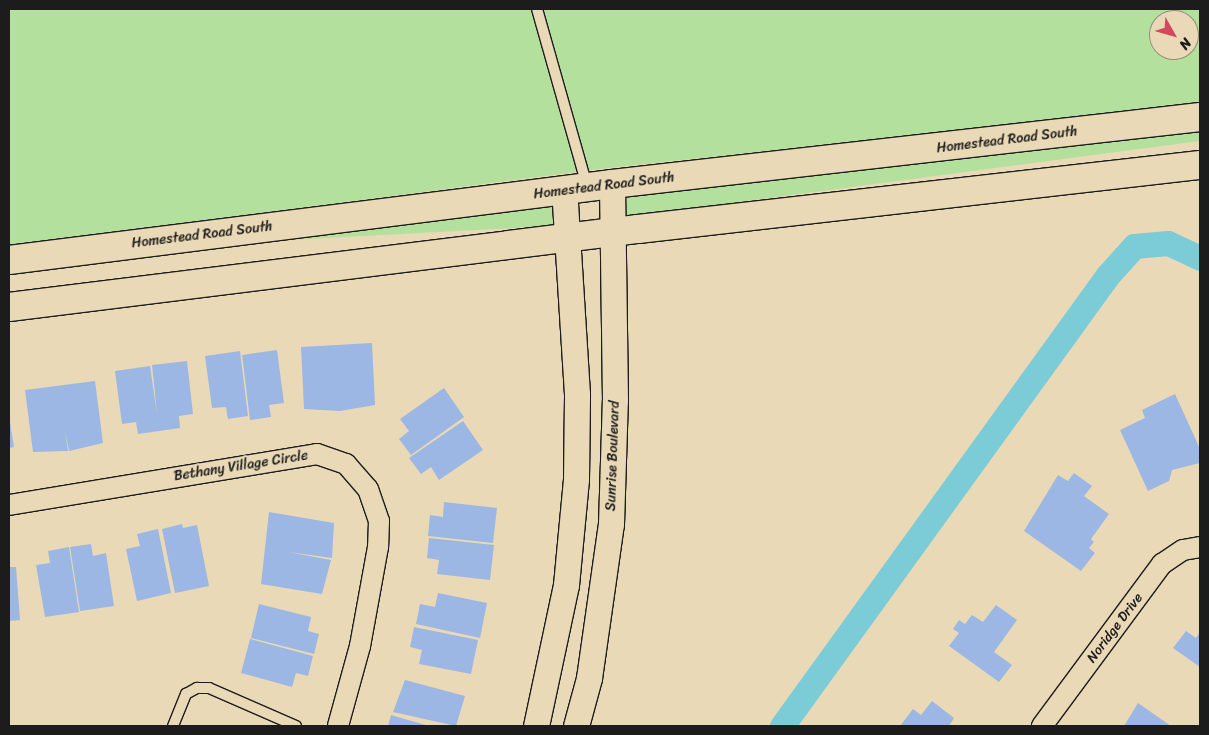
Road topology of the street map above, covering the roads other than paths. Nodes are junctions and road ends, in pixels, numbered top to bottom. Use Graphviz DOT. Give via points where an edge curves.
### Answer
graph roads {
  1 [pos="537,9"];
  2 [pos="1200,117"];
  3 [pos="1200,165"];
  4 [pos="588,187"];
  5 [pos="611,232"];
  6 [pos="567,238"];
  7 [pos="9,260"];
  8 [pos="9,307"];
  9 [pos="9,504"];
  10 [pos="1200,547"];
  11 [pos="174,726"];
  12 [pos="296,726"];
  13 [pos="338,726"];
  14 [pos="536,726"];
  15 [pos="576,726"];
  16 [pos="1042,726"];
  1 -- 4 [label="lane"];
  2 -- 4 [label="main road, Homestead Road South"];
  3 -- 5 [label="main road"];
  4 -- 5 [label="street, Sunrise Boulevard"];
  4 -- 6 [label="street"];
  4 -- 7 [label="main road, Homestead Road South"];
  5 -- 6 [label="main road"];
  5 -- 15 [label="street, Sunrise Boulevard" via="615,400 611,524 589,678"];
  6 -- 8 [label="main road"];
  6 -- 14 [label="street" via="577,394 576,479 566,585"];
  9 -- 13 [label="street, Bethany Village Circle" via="317,454 346,464 368,489 379,521 378,546 360,646"];
  10 -- 16 [label="street, Noridge Drive" via="1183,550 1162,564"];
  11 -- 12 [label="lane" via="186,694 197,688 209,688"];
}
